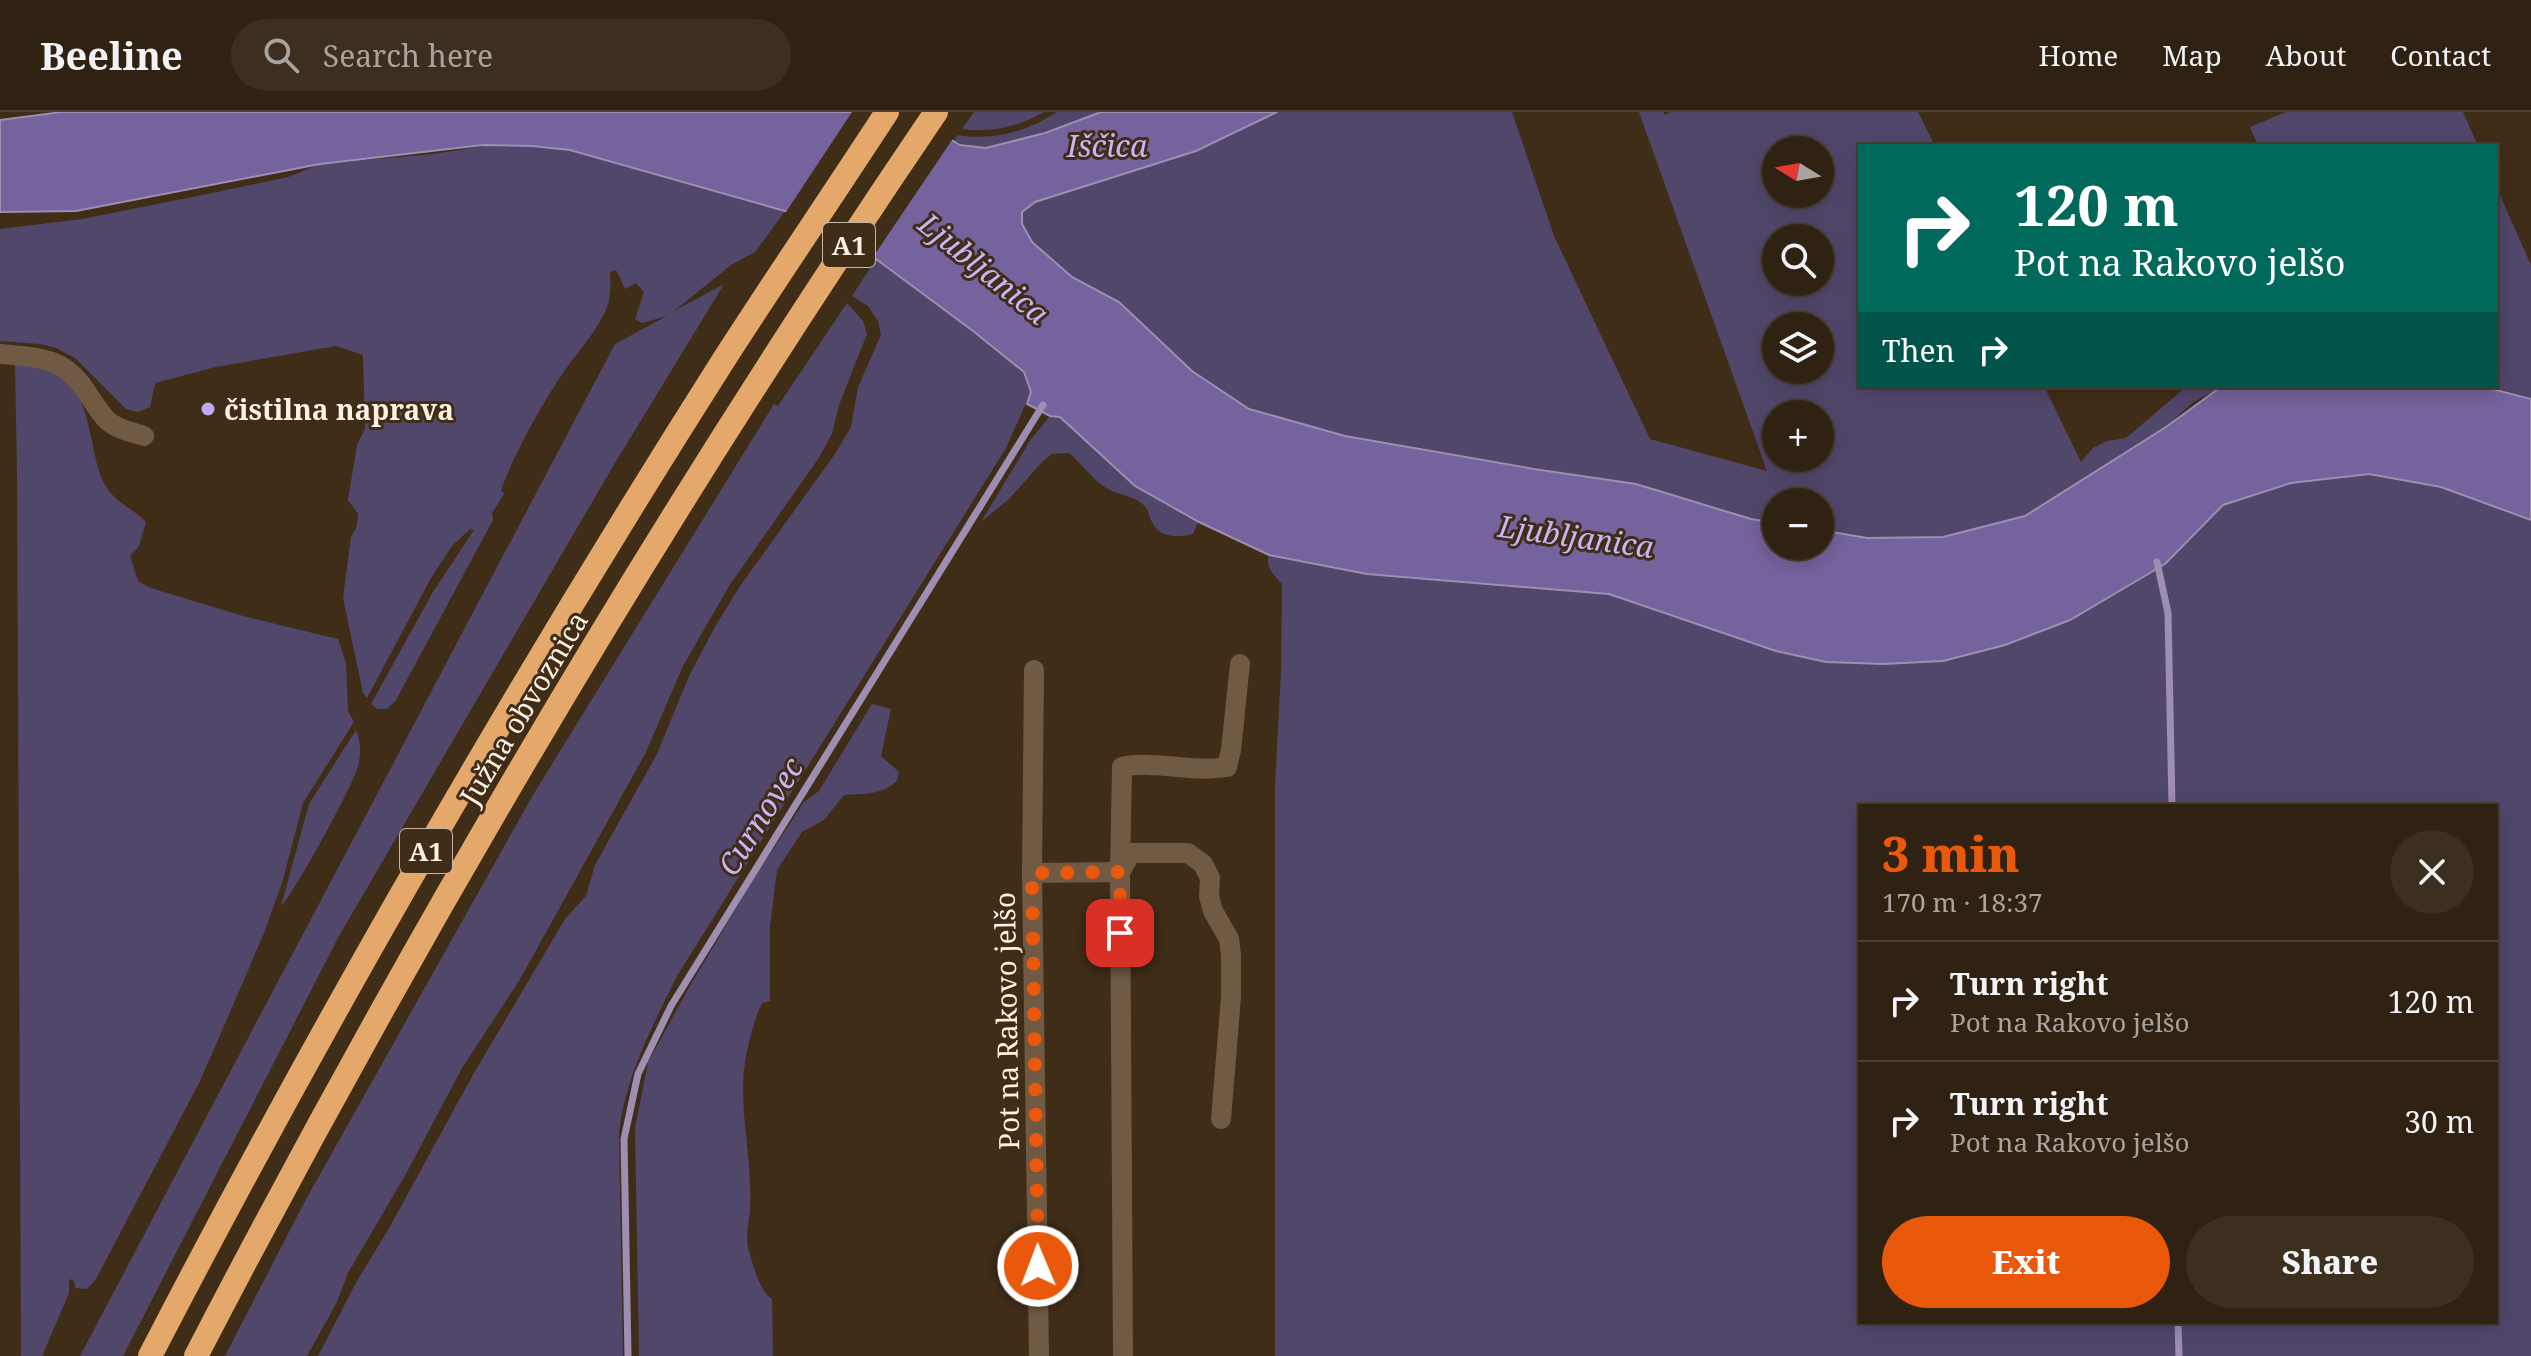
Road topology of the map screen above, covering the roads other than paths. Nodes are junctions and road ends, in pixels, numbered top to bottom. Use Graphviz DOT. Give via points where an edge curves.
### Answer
graph roads {
  1 [pos="887,112"];
  2 [pos="936,112"];
  3 [pos="0,354"];
  4 [pos="144,436"];
  5 [pos="1240,664"];
  6 [pos="1034,670"];
  7 [pos="1120,872"];
  8 [pos="1032,873"];
  9 [pos="1221,1119"];
  10 [pos="150,1356"];
  11 [pos="196,1356"];
  12 [pos="1039,1356"];
  13 [pos="1123,1356"];
  1 -- 10 [label="highway, Južna obvoznica / A1" via="725,359 470,776 325,1030"];
  2 -- 11 [label="highway, Južna obvoznica / A1" via="761,378 515,779 355,1059"];
  3 -- 4 [label="street" via="39,357 61,367 86,388 106,420"];
  5 -- 7 [label="street" via="1227,767 1122,767"];
  6 -- 8 [label="street"];
  7 -- 8 [label="street, Pot na Rakovo jelšo"];
  7 -- 9 [label="street" via="1131,853 1188,853 1210,878 1213,911 1229,939 1231,955"];
  7 -- 13 [label="street"];
  8 -- 12 [label="street, Pot na Rakovo jelšo"];
}
